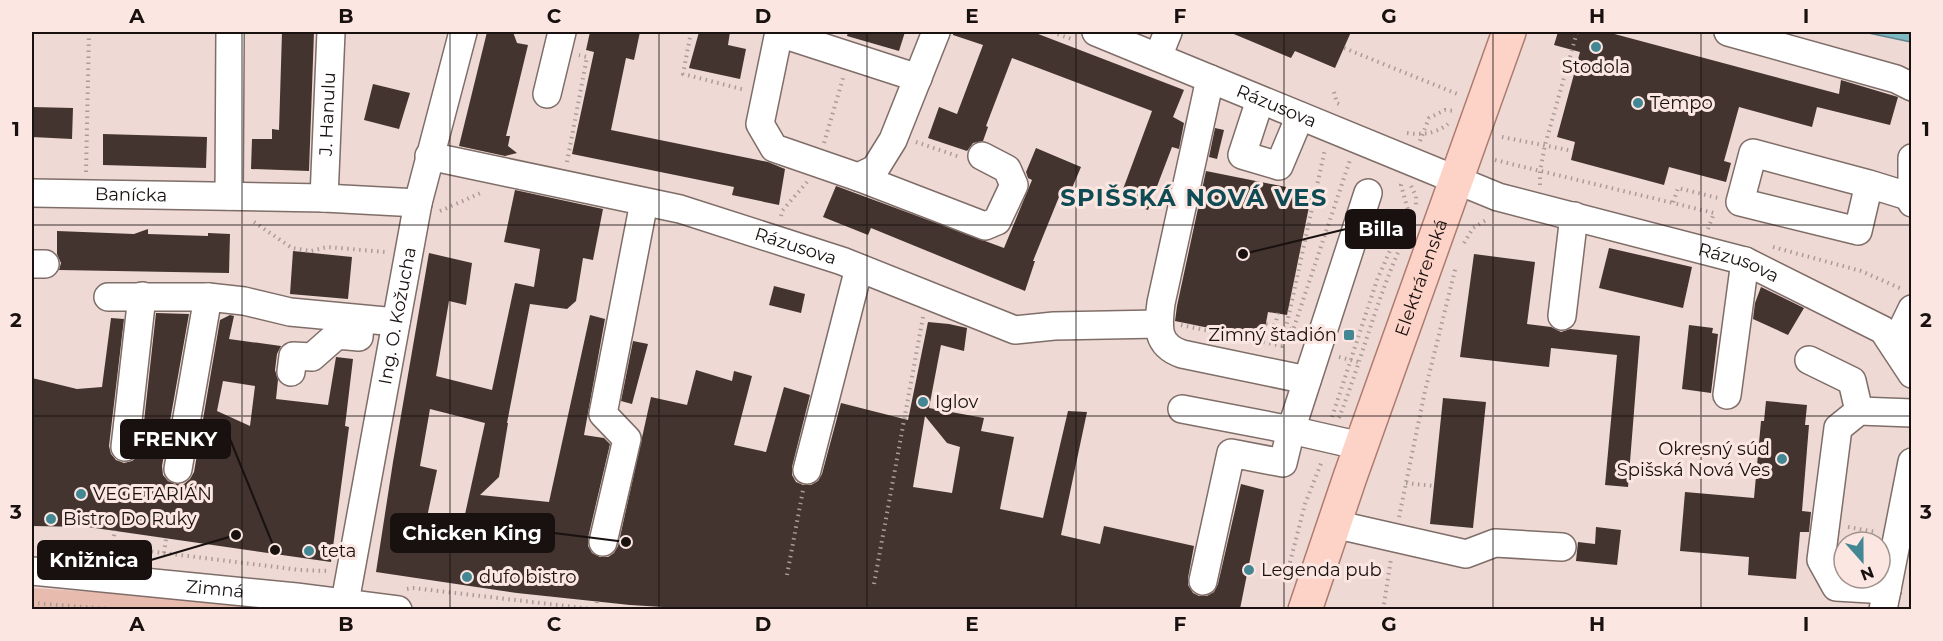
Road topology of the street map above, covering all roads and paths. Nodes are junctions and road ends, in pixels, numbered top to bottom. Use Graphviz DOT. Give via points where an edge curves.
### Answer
graph roads {
  1 [pos="88,32"];
  2 [pos="230,32"];
  3 [pos="331,32"];
  4 [pos="463,32"];
  5 [pos="691,32"];
  6 [pos="779,32"];
  7 [pos="936,32"];
  8 [pos="1052,32"];
  9 [pos="1168,32"];
  10 [pos="1509,32"];
  11 [pos="1577,32"];
  12 [pos="1728,32"];
  13 [pos="1090,38"];
  14 [pos="560,41"];
  15 [pos="1344,48"];
  16 [pos="850,54"];
  17 [pos="1158,57"];
  18 [pos="918,78"];
  19 [pos="1210,79"];
  20 [pos="1464,85"];
  21 [pos="1911,87"];
  22 [pos="745,90"];
  23 [pos="1334,92"];
  24 [pos="547,94"];
  25 [pos="1260,100"];
  26 [pos="1347,108"];
  27 [pos="1467,117"];
  28 [pos="1298,121"];
  29 [pos="1405,132"];
  30 [pos="895,135"];
  31 [pos="1423,135"];
  32 [pos="1545,145"];
  33 [pos="1353,150"];
  34 [pos="1573,151"];
  35 [pos="429,156"];
  36 [pos="982,156"];
  37 [pos="1911,158"];
  38 [pos="1495,160"];
  39 [pos="814,170"];
  40 [pos="1406,170"];
  41 [pos="1540,171"];
  42 [pos="858,177"];
  43 [pos="1457,178"];
  44 [pos="563,184"];
  45 [pos="1869,184"];
  46 [pos="32,193"];
  47 [pos="1368,193"];
  48 [pos="86,194"];
  49 [pos="229,196"];
  50 [pos="324,198"];
  51 [pos="1726,200"];
  52 [pos="1911,200"];
  53 [pos="644,202"];
  54 [pos="418,203"];
  55 [pos="1673,203"];
  56 [pos="1555,204"];
  57 [pos="1415,216"];
  58 [pos="1493,216"];
  59 [pos="253,221"];
  60 [pos="1708,230"];
  61 [pos="1406,236"];
  62 [pos="777,239"];
  63 [pos="1460,250"];
  64 [pos="386,252"];
  65 [pos="1457,261"];
  66 [pos="1745,261"];
  67 [pos="859,268"];
  68 [pos="142,296"];
  69 [pos="108,297"];
  70 [pos="208,297"];
  71 [pos="1911,309"];
  72 [pos="1278,314"];
  73 [pos="1562,316"];
  74 [pos="361,319"];
  75 [pos="923,319"];
  76 [pos="396,322"];
  77 [pos="1159,324"];
  78 [pos="1266,324"];
  79 [pos="1275,326"];
  80 [pos="1286,329"];
  81 [pos="1888,338"];
  82 [pos="1809,360"];
  83 [pos="1911,370"];
  84 [pos="291,372"];
  85 [pos="1307,380"];
  86 [pos="1727,395"];
  87 [pos="1182,409"];
  88 [pos="1859,411"];
  89 [pos="1911,412"];
  90 [pos="1291,430"];
  91 [pos="1339,441"];
  92 [pos="125,447"];
  93 [pos="1911,462"];
  94 [pos="178,469"];
  95 [pos="807,470"];
  96 [pos="1406,483"];
  97 [pos="1434,486"];
  98 [pos="1907,513"];
  99 [pos="1334,524"];
  100 [pos="114,530"];
  101 [pos="1395,538"];
  102 [pos="166,539"];
  103 [pos="603,542"];
  104 [pos="32,545"];
  105 [pos="1562,547"];
  106 [pos="112,548"];
  107 [pos="164,553"];
  108 [pos="336,571"];
  109 [pos="32,572"];
  110 [pos="787,575"];
  111 [pos="1203,581"];
  112 [pos="874,584"];
  113 [pos="1284,584"];
  114 [pos="1885,600"];
  115 [pos="398,601"];
  116 [pos="597,601"];
  117 [pos="345,602"];
  118 [pos="32,605"];
  119 [pos="37,609"];
  120 [pos="124,609"];
  121 [pos="598,609"];
  122 [pos="1305,609"];
  123 [pos="1383,609"];
  1 -- 48 [label="path"];
  2 -- 49 [label="street"];
  3 -- 50 [label="street, J. Hanulu"];
  4 -- 35 [label="street, Ing. O. Kožucha"];
  5 -- 22 [label="path" via="683,74"];
  6 -- 16 [label="street"];
  6 -- 39 [label="street" via="760,124 774,148"];
  7 -- 18 [label="street"];
  8 -- 13 [label="path"];
  9 -- 17 [label="street"];
  10 -- 27 [label="main road, Elektrárenská"];
  11 -- 32 [label="path"];
  12 -- 21 [label="street" via="1885,75"];
  13 -- 17 [label="street, Rázusova"];
  14 -- 24 [label="street"];
  14 -- 44 [label="path" via="587,57"];
  15 -- 27 [label="path"];
  16 -- 18 [label="street"];
  16 -- 39 [label="path"];
  17 -- 19 [label="street, Rázusova"];
  18 -- 30 [label="street"];
  19 -- 25 [label="street, Rázusova"];
  19 -- 77 [label="street"];
  20 -- 27 [label="path"];
  23 -- 26 [label="path" via="1337,104"];
  25 -- 28 [label="street, Rázusova"];
  25 -- 28 [label="street" via="1242,155 1279,166"];
  27 -- 31 [label="path"];
  27 -- 31 [label="path" via="1445,110 1429,118"];
  27 -- 32 [label="path"];
  27 -- 43 [label="main road, Elektrárenská"];
  28 -- 40 [label="street, Rázusova"];
  28 -- 80 [label="path" via="1327,139"];
  29 -- 31 [label="path"];
  30 -- 36 [label="path" via="979,164"];
  30 -- 42 [label="street" via="875,169"];
  31 -- 40 [label="path"];
  32 -- 34 [label="path"];
  32 -- 41 [label="path"];
  33 -- 80 [label="path" via="1293,330"];
  35 -- 44 [label="street, Rázusova"];
  35 -- 54 [label="street, Ing. O. Kožucha"];
  36 -- 42 [label="street" via="1007,169 1014,185 996,221 984,226"];
  37 -- 52 [label="street"];
  38 -- 41 [label="path"];
  39 -- 42 [label="street"];
  39 -- 62 [label="path" via="782,211"];
  40 -- 43 [label="street, Rázusova"];
  40 -- 57 [label="path" via="1416,196"];
  40 -- 91 [label="path" via="1401,185 1408,210 1377,280"];
  41 -- 55 [label="path"];
  41 -- 56 [label="path"];
  43 -- 56 [label="street, Rázusova" via="1498,197"];
  43 -- 91 [label="main road, Elektrárenská"];
  44 -- 53 [label="street, Rázusova"];
  45 -- 45 [label="street" via="1753,153 1740,202 1858,231"];
  45 -- 52 [label="street"];
  46 -- 48 [label="street, Banícka"];
  47 -- 85 [label="street"];
  48 -- 49 [label="street, Banícka"];
  49 -- 50 [label="street, Banícka"];
  50 -- 54 [label="street, Banícka"];
  51 -- 55 [label="path" via="1678,188"];
  53 -- 62 [label="street, Rázusova"];
  53 -- 103 [label="street" via="603,414 627,439"];
  54 -- 76 [label="street, Ing. O. Kožucha"];
  55 -- 60 [label="path" via="1714,213"];
  56 -- 66 [label="street, Rázusova"];
  56 -- 73 [label="street"];
  58 -- 63 [label="path" via="1473,228"];
  59 -- 64 [label="path" via="292,248"];
  61 -- 91 [label="path" via="1391,267 1352,385"];
  62 -- 67 [label="street, Rázusova"];
  65 -- 96 [label="path"];
  66 -- 81 [label="street, Rázusova"];
  66 -- 86 [label="street"];
  67 -- 77 [label="street, Rázusova" via="1015,330"];
  67 -- 95 [label="street"];
  68 -- 69 [label="street"];
  68 -- 70 [label="street"];
  68 -- 92 [label="street"];
  70 -- 74 [label="street" via="290,312"];
  70 -- 94 [label="street"];
  71 -- 81 [label="street"];
  72 -- 79 [label="path"];
  74 -- 76 [label="street"];
  74 -- 84 [label="street" via="359,337 337,335 312,357 293,356"];
  75 -- 112 [label="path"];
  76 -- 117 [label="street, Ing. O. Kožucha"];
  77 -- 80 [label="path" via="1282,346"];
  77 -- 85 [label="street" via="1163,340 1174,351"];
  78 -- 79 [label="path"];
  79 -- 80 [label="path"];
  81 -- 83 [label="street"];
  82 -- 88 [label="street" via="1852,381"];
  85 -- 90 [label="street"];
  87 -- 90 [label="street"];
  88 -- 89 [label="street"];
  88 -- 114 [label="street" via="1838,428 1821,560 1836,587"];
  90 -- 91 [label="street"];
  90 -- 111 [label="street" via="1283,463 1231,453"];
  91 -- 99 [label="main road, Elektrárenská"];
  91 -- 113 [label="path" via="1305,504"];
  93 -- 98 [label="street"];
  95 -- 110 [label="path"];
  96 -- 97 [label="path"];
  96 -- 101 [label="path"];
  98 -- 114 [label="street"];
  99 -- 101 [label="street"];
  99 -- 122 [label="main road, Elektrárenská"];
  100 -- 106 [label="path"];
  101 -- 105 [label="street" via="1466,554 1495,543"];
  101 -- 123 [label="path"];
  102 -- 107 [label="path"];
  104 -- 106 [label="path"];
  106 -- 107 [label="path"];
  107 -- 108 [label="path"];
  109 -- 117 [label="street, Zimná"];
  115 -- 117 [label="street, Zimná"];
  115 -- 121 [label="path" via="413,588"];
  116 -- 121 [label="path"];
  118 -- 119 [label="path"];
  118 -- 120 [label="path"];
}
